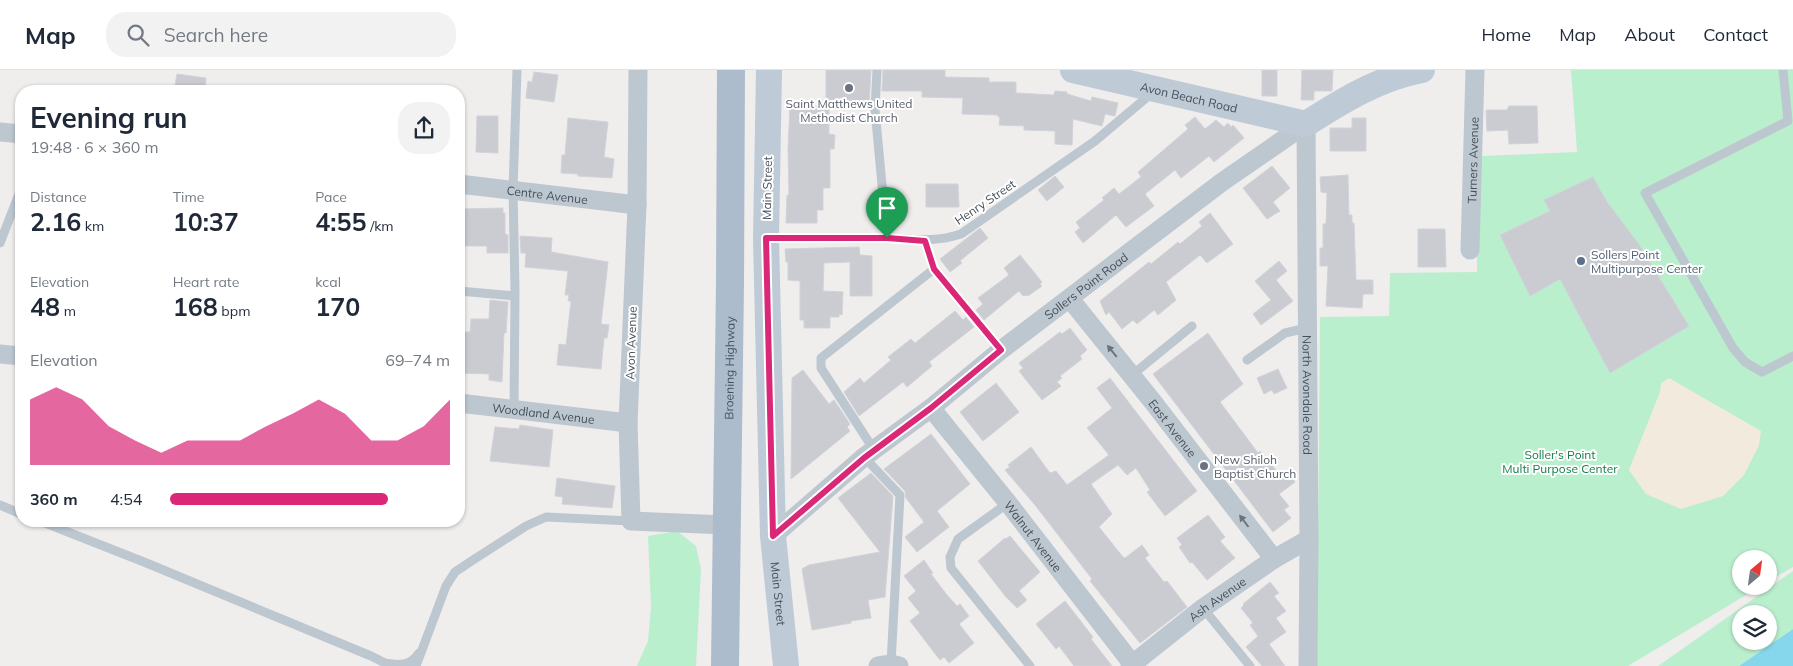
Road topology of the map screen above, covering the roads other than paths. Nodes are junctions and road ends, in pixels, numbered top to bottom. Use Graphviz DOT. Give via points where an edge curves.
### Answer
graph roads {
  1 [pos="517,70"];
  2 [pos="638,70"];
  3 [pos="731,70"];
  4 [pos="769,70"];
  5 [pos="877,70"];
  6 [pos="1073,70"];
  7 [pos="1422,70"];
  8 [pos="1475,70"];
  9 [pos="1783,70"];
  10 [pos="1384,76"];
  11 [pos="1156,90"];
  12 [pos="1306,124"];
  13 [pos="0,132"];
  14 [pos="15,133"];
  15 [pos="465,185"];
  16 [pos="513,189"];
  17 [pos="15,204"];
  18 [pos="637,205"];
  19 [pos="766,238"];
  20 [pos="887,238"];
  21 [pos="925,241"];
  22 [pos="0,243"];
  23 [pos="1470,250"];
  24 [pos="934,269"];
  25 [pos="465,292"];
  26 [pos="515,296"];
  27 [pos="1070,299"];
  28 [pos="1192,326"];
  29 [pos="1307,328"];
  30 [pos="1001,350"];
  31 [pos="0,354"];
  32 [pos="15,355"];
  33 [pos="1793,356"];
  34 [pos="1247,360"];
  35 [pos="1132,375"];
  36 [pos="465,404"];
  37 [pos="931,408"];
  38 [pos="514,409"];
  39 [pos="628,423"];
  40 [pos="869,454"];
  41 [pos="1008,503"];
  42 [pos="0,505"];
  43 [pos="15,511"];
  44 [pos="630,521"];
  45 [pos="726,525"];
  46 [pos="55,527"];
  47 [pos="773,536"];
  48 [pos="1310,539"];
  49 [pos="1274,559"];
  50 [pos="1203,608"];
  51 [pos="424,644"];
  52 [pos="387,664"];
  53 [pos="889,665"];
  54 [pos="1132,665"];
  55 [pos="416,666"];
  56 [pos="724,666"];
  57 [pos="786,666"];
  58 [pos="1030,666"];
  59 [pos="1250,666"];
  60 [pos="1308,666"];
  1 -- 16 [label="lane"];
  2 -- 18 [label="street, Avon Avenue"];
  3 -- 45 [label="main road, Broening Highway"];
  4 -- 19 [label="street, Main Street"];
  5 -- 20 [label="lane" via="875,110"];
  6 -- 11 [label="street, Avon Beach Road"];
  7 -- 10 [label="street, Sollers Point Road"];
  8 -- 23 [label="street, Turners Avenue"];
  9 -- 33 [label="lane" via="1788,121 1645,193 1733,348 1745,362 1762,372"];
  10 -- 12 [label="street, Sollers Point Road"];
  11 -- 12 [label="street, Avon Beach Road"];
  11 -- 21 [label="lane, Henry Street" via="1095,141 961,234"];
  12 -- 27 [label="street, Sollers Point Road" via="1222,182"];
  12 -- 29 [label="street, North Avondale Road"];
  13 -- 14 [label="street"];
  15 -- 16 [label="street, Centre Avenue"];
  16 -- 18 [label="street, Centre Avenue"];
  16 -- 26 [label="lane"];
  17 -- 22 [label="lane"];
  18 -- 39 [label="street, Avon Avenue"];
  19 -- 20 [label="lane, Henry Street"];
  19 -- 47 [label="street, Main Street"];
  20 -- 21 [label="lane, Henry Street"];
  21 -- 24 [label="lane"];
  24 -- 30 [label="lane"];
  24 -- 40 [label="lane" via="821,358 821,368"];
  25 -- 26 [label="lane"];
  26 -- 38 [label="lane"];
  27 -- 30 [label="street, Sollers Point Road"];
  35 -- 27 [label="street, East Avenue, one-way"];
  28 -- 35 [label="lane"];
  29 -- 34 [label="lane" via="1286,333"];
  29 -- 48 [label="street, North Avondale Road"];
  30 -- 37 [label="street, Sollers Point Road"];
  31 -- 32 [label="street"];
  49 -- 35 [label="street, East Avenue, one-way"];
  36 -- 38 [label="street, Woodland Avenue"];
  37 -- 40 [label="street, Sollers Point Road"];
  37 -- 41 [label="street, Walnut Avenue"];
  38 -- 39 [label="street, Woodland Avenue"];
  39 -- 44 [label="street, Avon Avenue"];
  40 -- 47 [label="street, Sollers Point Road"];
  40 -- 53 [label="lane" via="900,495"];
  41 -- 54 [label="street, Walnut Avenue"];
  41 -- 58 [label="lane" via="958,539 950,557 951,568"];
  42 -- 43 [label="lane"];
  44 -- 45 [label="street"];
  44 -- 51 [label="lane" via="546,517 526,526 455,572 446,586"];
  45 -- 56 [label="main road, Broening Highway"];
  46 -- 52 [label="lane"];
  47 -- 57 [label="street, Main Street"];
  48 -- 49 [label="street, Ash Avenue"];
  48 -- 60 [label="street, North Avondale Road"];
  49 -- 50 [label="street, Ash Avenue"];
  50 -- 54 [label="street, Ash Avenue"];
  50 -- 59 [label="lane"];
  51 -- 52 [label="lane" via="408,664"];
  51 -- 55 [label="lane"];
}
